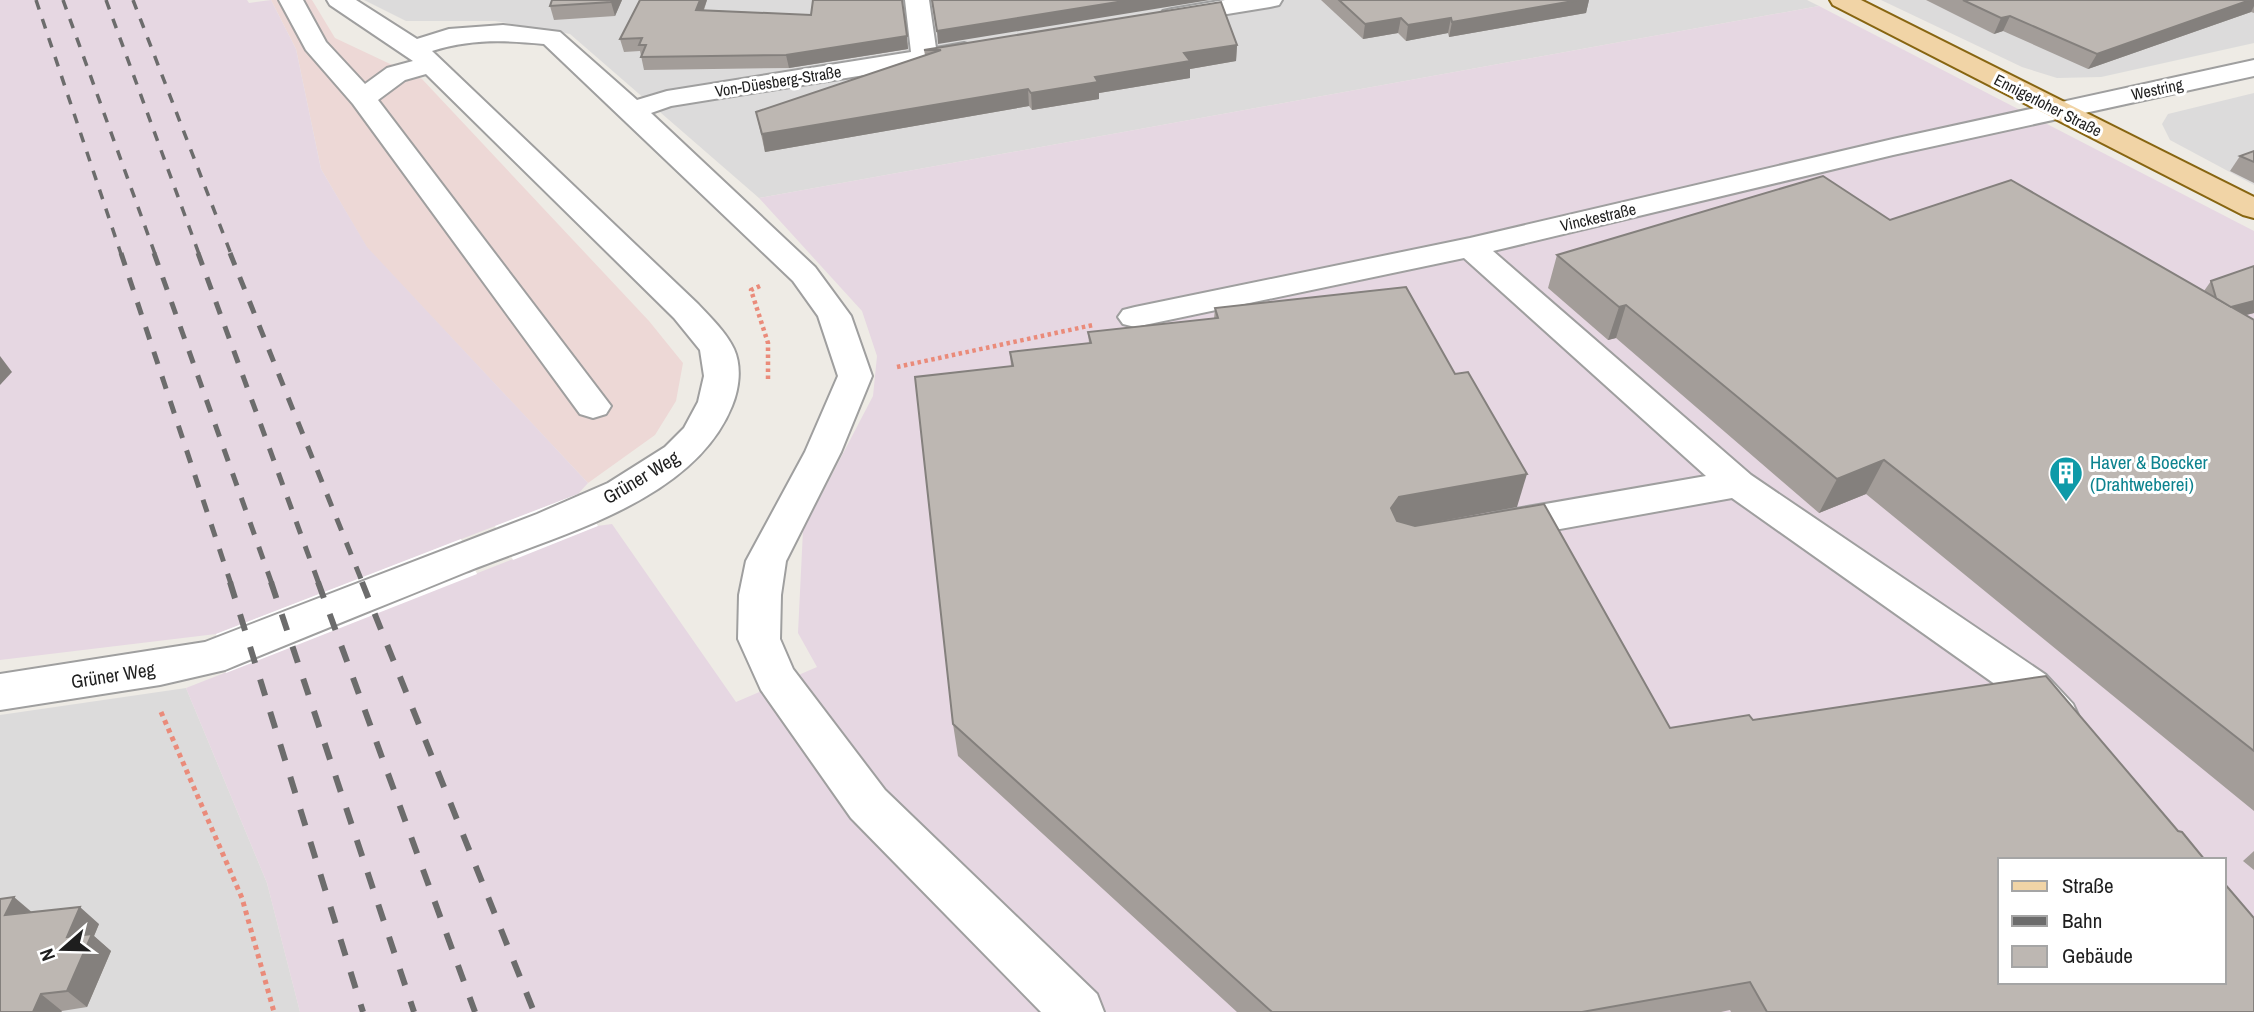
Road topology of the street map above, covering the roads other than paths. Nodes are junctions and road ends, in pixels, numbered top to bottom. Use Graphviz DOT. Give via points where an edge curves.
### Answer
graph roads {
  1 [pos="291,0"];
  2 [pos="339,0"];
  3 [pos="917,0"];
  4 [pos="1270,0"];
  5 [pos="1842,0"];
  6 [pos="1154,12"];
  7 [pos="989,46"];
  8 [pos="423,55"];
  9 [pos="924,57"];
  10 [pos="2254,68"];
  11 [pos="363,98"];
  12 [pos="632,110"];
  13 [pos="2060,111"];
  14 [pos="2254,209"];
  15 [pos="1470,247"];
  16 [pos="1135,317"];
  17 [pos="593,406"];
  18 [pos="1738,484"];
  19 [pos="1460,533"];
  20 [pos="0,692"];
  21 [pos="2083,748"];
  22 [pos="1077,1012"];
  1 -- 11 [label="street" via="315,45"];
  2 -- 8 [label="street, Grüner Weg"];
  3 -- 9 [label="street"];
  4 -- 6 [label="street"];
  5 -- 13 [label="main road, Ennigerloher Straße"];
  7 -- 9 [label="street, Von-Düesberg-Straße"];
  8 -- 11 [label="street"];
  8 -- 12 [label="street" via="449,37 503,32 551,37"];
  8 -- 20 [label="street, Grüner Weg" via="712,340 722,379 717,400 696,438 670,463 590,507 210,658"];
  9 -- 12 [label="street, Von-Düesberg-Straße" via="667,99"];
  10 -- 13 [label="street, Westring"];
  11 -- 17 [label="street"];
  12 -- 22 [label="street" via="804,274 834,316 855,376 823,452 766,561 759,639 776,678 868,804"];
  13 -- 14 [label="main road, Ennigerloher Straße"];
  13 -- 15 [label="street, Vinckestraße"];
  15 -- 16 [label="street, Vinckestraße"];
  15 -- 18 [label="street"];
  18 -- 19 [label="street"];
  18 -- 21 [label="street" via="2031,687"];
}
